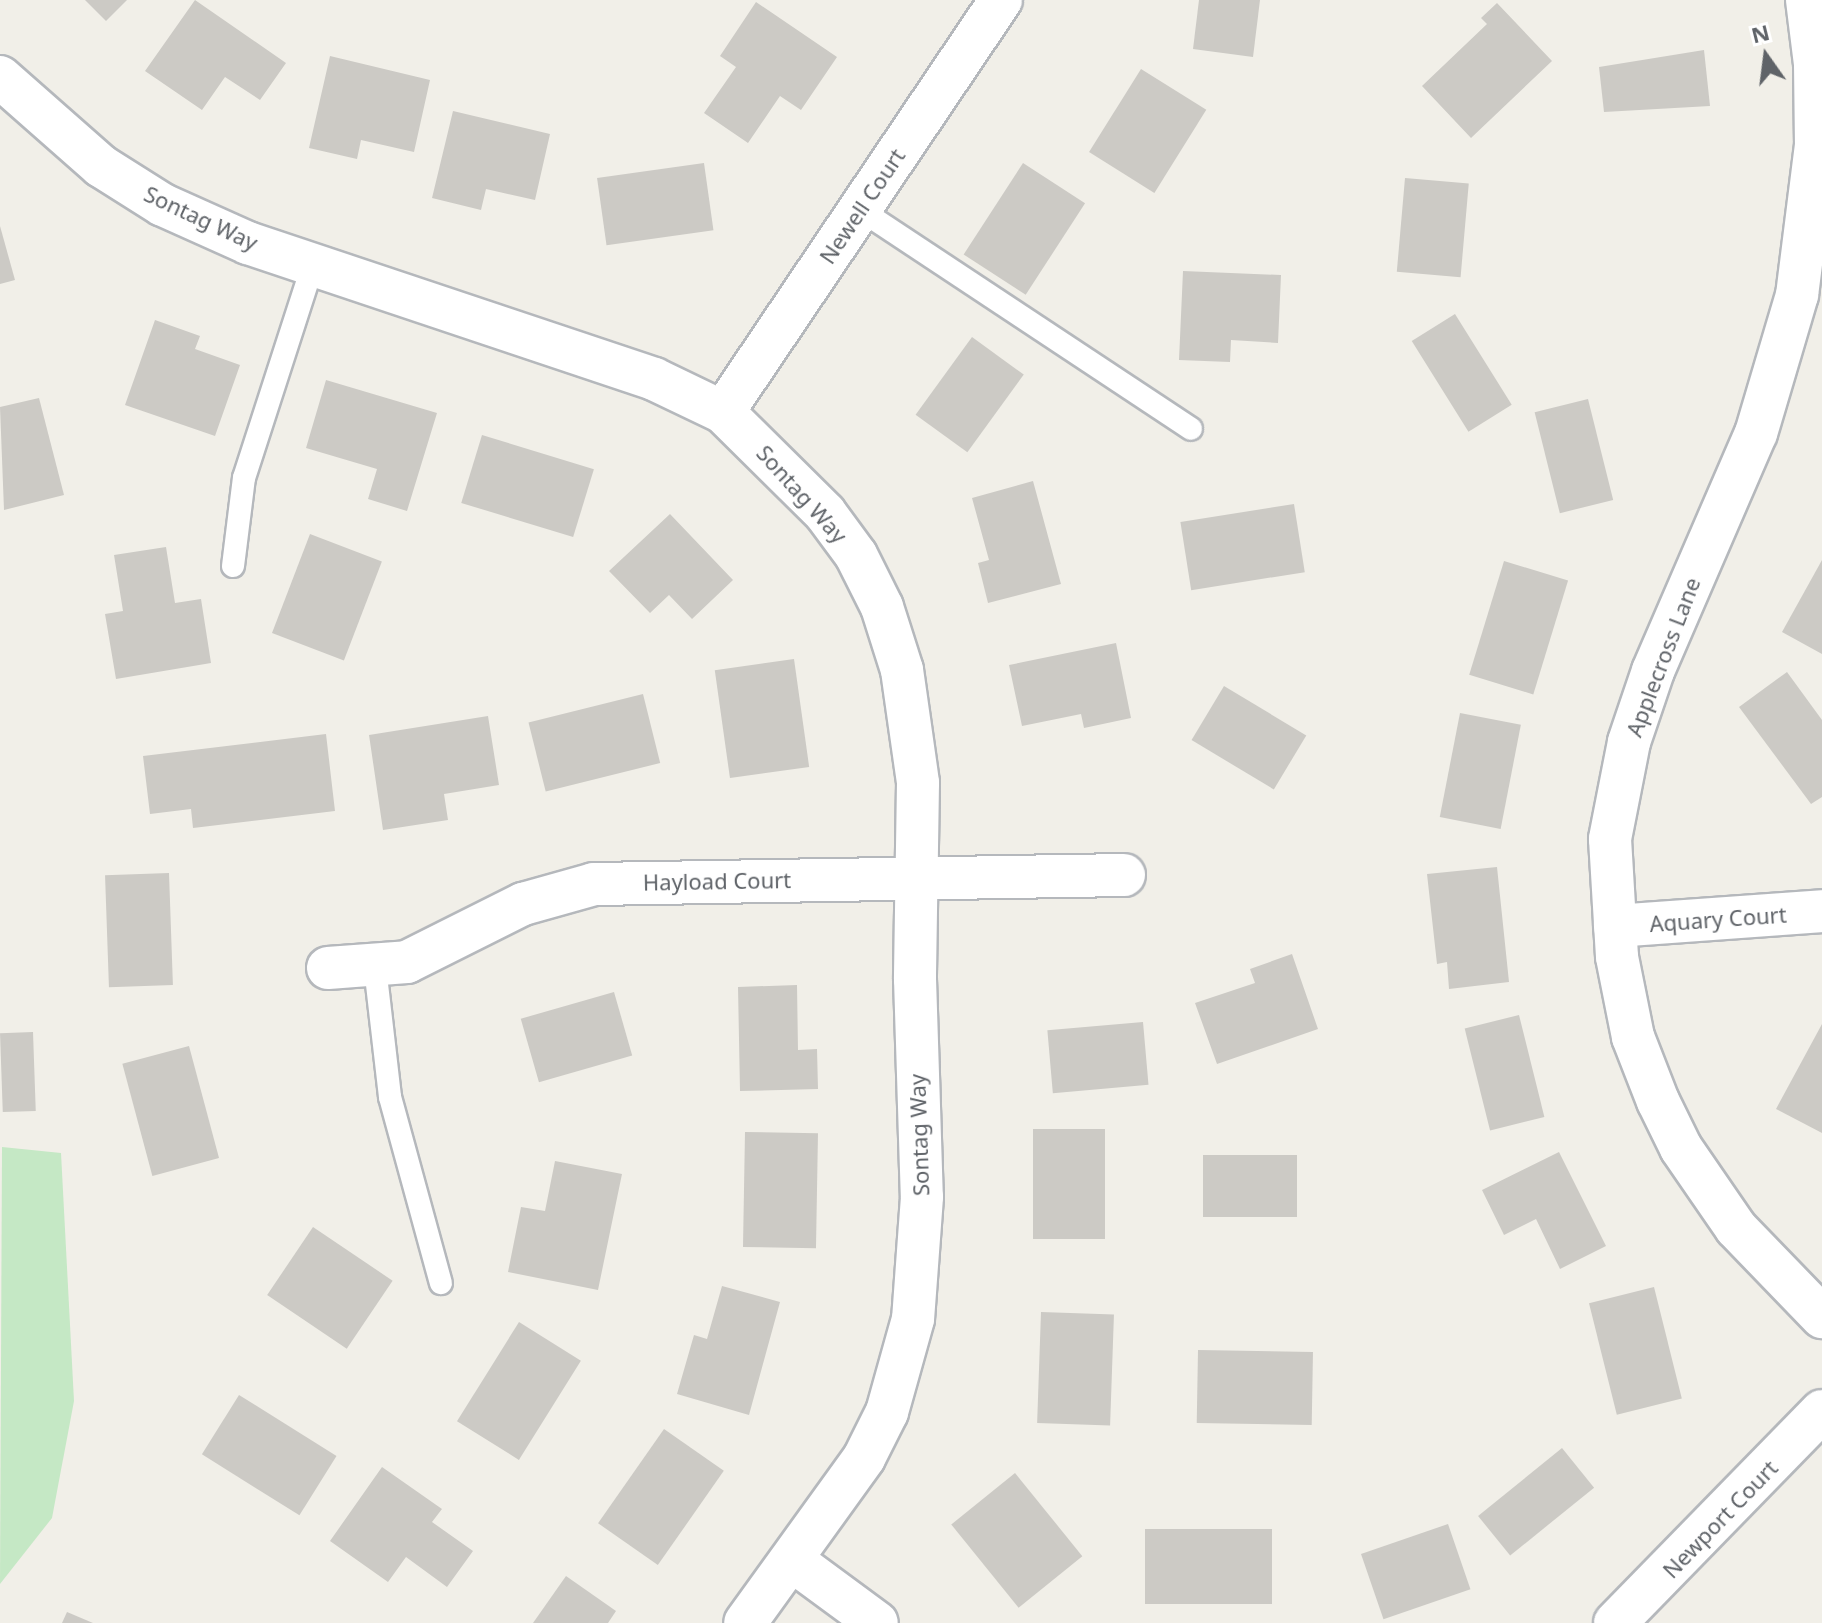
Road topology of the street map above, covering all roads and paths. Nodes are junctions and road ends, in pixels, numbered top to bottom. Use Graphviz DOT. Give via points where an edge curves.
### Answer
graph roads {
  1 [pos="1001,0"];
  2 [pos="1807,0"];
  3 [pos="0,77"];
  4 [pos="859,209"];
  5 [pos="313,265"];
  6 [pos="723,412"];
  7 [pos="1191,429"];
  8 [pos="233,566"];
  9 [pos="1124,875"];
  10 [pos="917,878"];
  11 [pos="1822,911"];
  12 [pos="1615,926"];
  13 [pos="375,967"];
  14 [pos="328,968"];
  15 [pos="441,1283"];
  16 [pos="1822,1317"];
  17 [pos="1822,1411"];
  18 [pos="793,1561"];
  19 [pos="745,1623"];
  20 [pos="877,1623"];
  21 [pos="1615,1623"];
  1 -- 4 [label="street, Newell Court"];
  2 -- 12 [label="street, Applecross Lane" via="1815,64 1816,145 1797,295 1756,433 1653,671 1629,742 1610,839"];
  3 -- 5 [label="street, Sontag Way" via="101,166 163,205"];
  4 -- 6 [label="street, Newell Court"];
  4 -- 7 [label="lane"];
  5 -- 6 [label="street, Sontag Way" via="654,379"];
  5 -- 8 [label="lane" via="244,478"];
  6 -- 10 [label="street, Sontag Way" via="825,513 856,555 882,607 915,736"];
  9 -- 10 [label="street, Hayload Court"];
  10 -- 13 [label="street, Hayload Court" via="594,884 523,904 440,950"];
  10 -- 18 [label="street, Sontag Way" via="922,1197 913,1319 887,1412 864,1458"];
  11 -- 12 [label="street, Aquary Court"];
  12 -- 16 [label="street, Applecross Lane" via="1633,1037 1681,1148 1736,1228"];
  13 -- 14 [label="street, Hayload Court"];
  13 -- 15 [label="lane" via="390,1097"];
  17 -- 21 [label="street, Newport Court"];
  18 -- 19 [label="street, Sontag Way"];
  18 -- 20 [label="street"];
}
